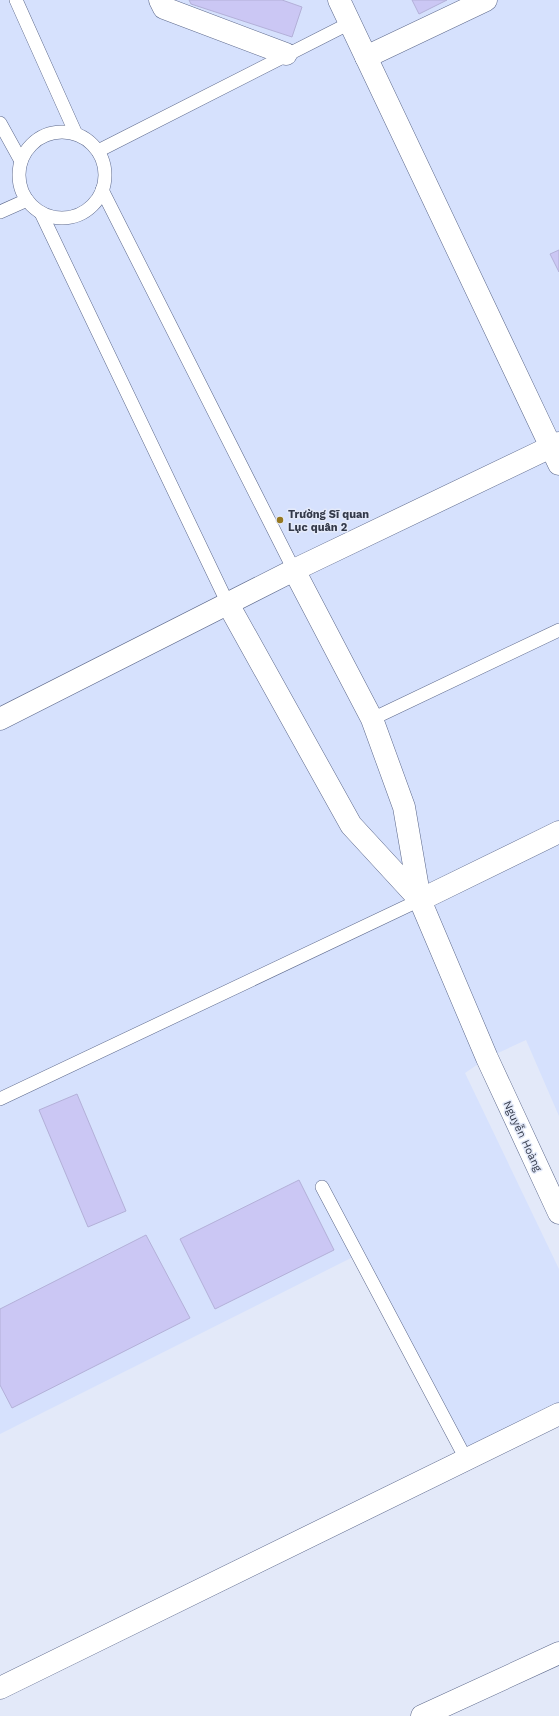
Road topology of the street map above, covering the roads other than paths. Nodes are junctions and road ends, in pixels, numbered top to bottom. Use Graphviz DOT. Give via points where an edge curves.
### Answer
graph roads {
  1 [pos="16,0"];
  2 [pos="160,0"];
  3 [pos="339,0"];
  4 [pos="486,0"];
  5 [pos="350,23"];
  6 [pos="286,54"];
  7 [pos="366,57"];
  8 [pos="0,123"];
  9 [pos="76,134"];
  10 [pos="98,151"];
  11 [pos="21,161"];
  12 [pos="102,190"];
  13 [pos="27,200"];
  14 [pos="0,212"];
  15 [pos="41,213"];
  16 [pos="556,452"];
  17 [pos="294,570"];
  18 [pos="228,604"];
  19 [pos="559,630"];
  20 [pos="0,719"];
  21 [pos="372,719"];
  22 [pos="559,832"];
  23 [pos="420,900"];
  24 [pos="0,1099"];
  25 [pos="322,1187"];
  26 [pos="559,1213"];
  27 [pos="559,1414"];
  28 [pos="466,1459"];
  29 [pos="559,1653"];
  30 [pos="0,1688"];
  31 [pos="422,1716"];
  1 -- 9 [label="lane"];
  2 -- 6 [label="street" via="164,8"];
  3 -- 5 [label="street"];
  4 -- 7 [label="street"];
  5 -- 6 [label="lane"];
  5 -- 7 [label="street"];
  6 -- 10 [label="lane"];
  7 -- 16 [label="street"];
  8 -- 11 [label="lane"];
  9 -- 10 [label="lane"];
  9 -- 11 [label="lane" via="56,133 37,140 27,149"];
  10 -- 12 [label="lane" via="104,163 106,177"];
  11 -- 13 [label="lane" via="19,175 21,188"];
  12 -- 15 [label="lane" via="96,202 86,211 74,216 61,218"];
  12 -- 17 [label="lane"];
  13 -- 14 [label="lane"];
  13 -- 15 [label="lane"];
  15 -- 18 [label="lane"];
  16 -- 17 [label="street"];
  17 -- 18 [label="street"];
  17 -- 21 [label="street"];
  18 -- 20 [label="street"];
  18 -- 23 [label="street" via="351,825"];
  19 -- 21 [label="lane"];
  21 -- 23 [label="street" via="404,806"];
  22 -- 23 [label="street"];
  23 -- 24 [label="lane"];
  23 -- 26 [label="street, Nguyễn Hoàng" via="487,1058"];
  25 -- 28 [label="lane"];
  27 -- 28 [label="street"];
  28 -- 30 [label="street"];
  29 -- 31 [label="street"];
}
